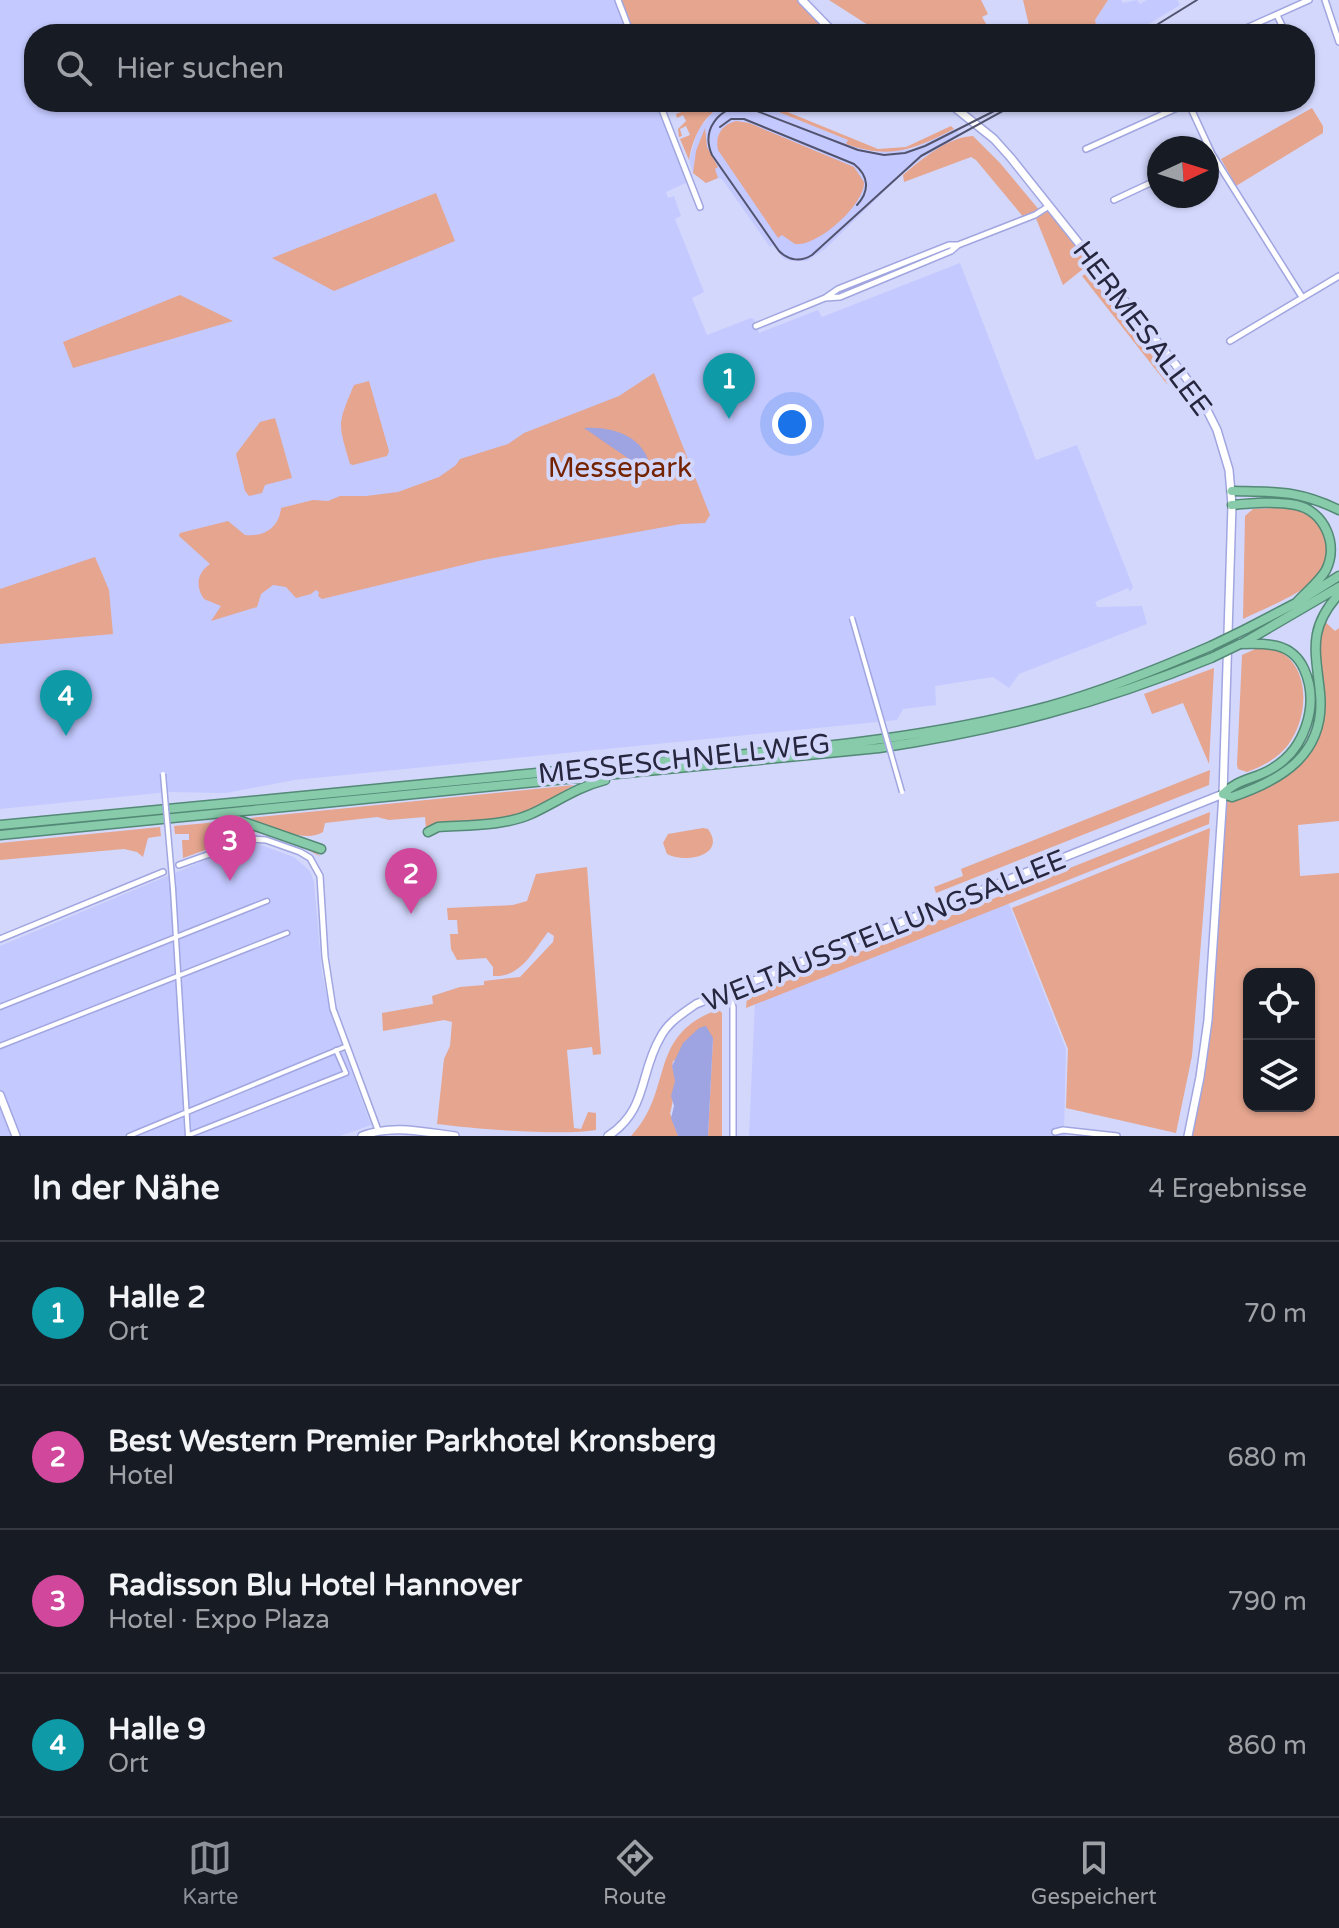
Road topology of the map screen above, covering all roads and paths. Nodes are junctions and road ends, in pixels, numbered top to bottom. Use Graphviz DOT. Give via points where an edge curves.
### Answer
graph roads {
  1 [pos="618,0"];
  2 [pos="802,0"];
  3 [pos="1309,0"];
  4 [pos="1325,0"];
  5 [pos="1277,15"];
  6 [pos="627,24"];
  7 [pos="825,24"];
  8 [pos="1256,24"];
  9 [pos="1281,24"];
  10 [pos="1339,41"];
  11 [pos="663,112"];
  12 [pos="960,112"];
  13 [pos="1168,112"];
  14 [pos="1192,112"];
  15 [pos="1202,136"];
  16 [pos="1086,149"];
  17 [pos="1219,170"];
  18 [pos="1147,185"];
  19 [pos="1114,200"];
  20 [pos="1050,205"];
  21 [pos="700,207"];
  22 [pos="1339,276"];
  23 [pos="1302,297"];
  24 [pos="756,326"];
  25 [pos="1230,341"];
  26 [pos="1232,491"];
  27 [pos="1232,505"];
  28 [pos="1339,510"];
  29 [pos="1339,576"];
  30 [pos="1339,587"];
  31 [pos="1339,594"];
  32 [pos="1296,603"];
  33 [pos="852,618"];
  34 [pos="1244,643"];
  35 [pos="629,773"];
  36 [pos="163,774"];
  37 [pos="902,792"];
  38 [pos="1223,794"];
  39 [pos="220,813"];
  40 [pos="0,825"];
  41 [pos="428,832"];
  42 [pos="0,835"];
  43 [pos="321,849"];
  44 [pos="179,865"];
  45 [pos="163,872"];
  46 [pos="267,901"];
  47 [pos="287,933"];
  48 [pos="176,936"];
  49 [pos="0,939"];
  50 [pos="178,976"];
  51 [pos="728,991"];
  52 [pos="0,1007"];
  53 [pos="0,1046"];
  54 [pos="347,1046"];
  55 [pos="336,1050"];
  56 [pos="0,1095"];
  57 [pos="186,1112"];
  58 [pos="378,1130"];
  59 [pos="1055,1132"];
  60 [pos="16,1136"];
  61 [pos="129,1136"];
  62 [pos="187,1136"];
  63 [pos="362,1136"];
  64 [pos="455,1136"];
  65 [pos="608,1136"];
  66 [pos="733,1136"];
  67 [pos="1117,1136"];
  68 [pos="1188,1136"];
  1 -- 6 [label="street"];
  2 -- 7 [label="main road"];
  3 -- 5 [label="street"];
  4 -- 10 [label="street"];
  5 -- 8 [label="street"];
  5 -- 9 [label="street"];
  11 -- 21 [label="street"];
  12 -- 20 [label="main road, HERMESALLEE" via="994,139"];
  13 -- 16 [label="street"];
  14 -- 15 [label="street"];
  17 -- 23 [label="street"];
  18 -- 19 [label="street"];
  20 -- 24 [label="street" via="840,297"];
  20 -- 26 [label="main road, HERMESALLEE" via="1201,398 1224,450"];
  22 -- 23 [label="street"];
  23 -- 25 [label="street"];
  26 -- 27 [label="main road, HERMESALLEE"];
  26 -- 28 [label="highway" via="1295,493"];
  27 -- 32 [label="highway" via="1295,505 1323,522 1331,543 1329,566"];
  27 -- 38 [label="main road, HERMESALLEE"];
  29 -- 32 [label="highway, MESSESCHNELLWEG"];
  30 -- 34 [label="highway, MESSESCHNELLWEG"];
  31 -- 38 [label="highway" via="1315,639 1321,705 1308,749 1276,779 1232,797"];
  32 -- 40 [label="highway, MESSESCHNELLWEG, bridge" via="1211,646 1058,704 918,733"];
  33 -- 37 [label="street, bridge"];
  34 -- 35 [label="highway, MESSESCHNELLWEG, bridge" via="1094,702 961,735"];
  34 -- 38 [label="highway" via="1274,644 1296,657 1306,676 1309,712 1301,737 1286,758"];
  35 -- 39 [label="highway, MESSESCHNELLWEG"];
  35 -- 41 [label="highway" via="582,787 513,819"];
  36 -- 48 [label="street, bridge"];
  38 -- 51 [label="main road, WELTAUSSTELLUNGSALLEE"];
  38 -- 68 [label="main road, HERMESALLEE" via="1205,1049"];
  39 -- 42 [label="highway, MESSESCHNELLWEG"];
  39 -- 43 [label="highway"];
  44 -- 54 [label="street" via="252,839 300,852 317,867 333,1009"];
  45 -- 49 [label="street"];
  46 -- 48 [label="street"];
  47 -- 50 [label="street"];
  48 -- 50 [label="street"];
  48 -- 52 [label="street"];
  50 -- 53 [label="street"];
  50 -- 57 [label="street"];
  51 -- 65 [label="main road, WELTAUSSTELLUNGSALLEE" via="674,1018 661,1035 632,1114"];
  51 -- 66 [label="street" via="733,1007"];
  54 -- 55 [label="street"];
  54 -- 58 [label="street"];
  55 -- 57 [label="street"];
  55 -- 62 [label="street" via="346,1073"];
  56 -- 60 [label="main road"];
  57 -- 61 [label="street"];
  57 -- 62 [label="street"];
  58 -- 63 [label="main road"];
  58 -- 64 [label="main road"];
  59 -- 67 [label="street"];
}
